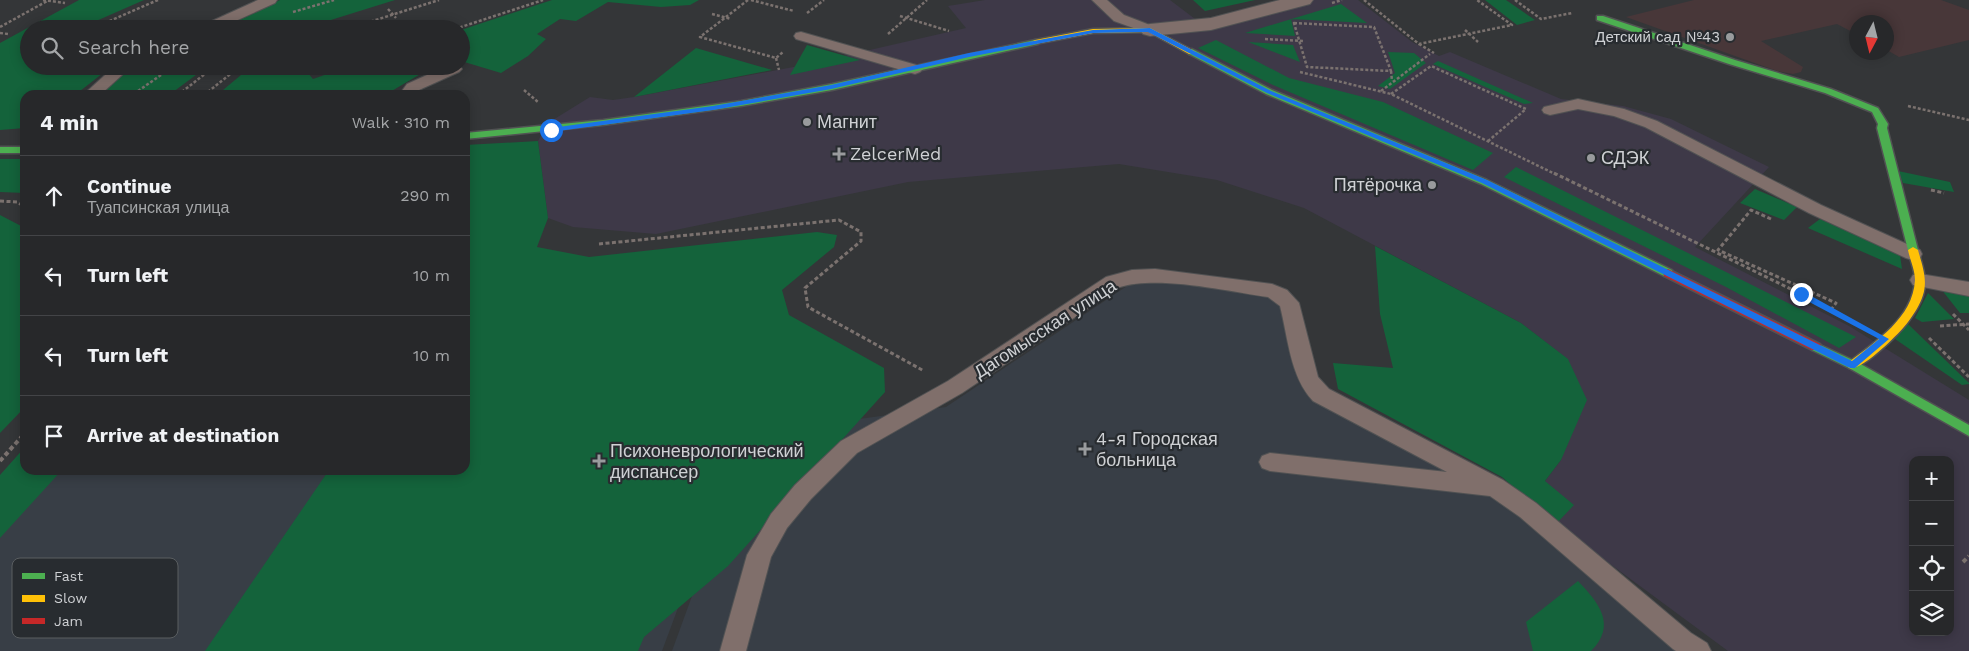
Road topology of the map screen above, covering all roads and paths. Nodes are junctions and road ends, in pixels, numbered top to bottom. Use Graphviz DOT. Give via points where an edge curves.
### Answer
graph roads {
  1 [pos="43,0"];
  2 [pos="48,0"];
  3 [pos="158,0"];
  4 [pos="270,0"];
  5 [pos="440,0"];
  6 [pos="543,0"];
  7 [pos="750,0"];
  8 [pos="824,0"];
  9 [pos="927,0"];
  10 [pos="1099,0"];
  11 [pos="1303,0"];
  12 [pos="1364,0"];
  13 [pos="1477,0"];
  14 [pos="66,2"];
  15 [pos="388,10"];
  16 [pos="797,11"];
  17 [pos="712,14"];
  18 [pos="393,15"];
  19 [pos="900,16"];
  20 [pos="396,18"];
  21 [pos="725,18"];
  22 [pos="907,18"];
  23 [pos="1600,18"];
  24 [pos="731,19"];
  25 [pos="112,20"];
  26 [pos="226,20"];
  27 [pos="377,20"];
  28 [pos="470,24"];
  29 [pos="0,27"];
  30 [pos="943,29"];
  31 [pos="1150,30"];
  32 [pos="1464,30"];
  33 [pos="0,32"];
  34 [pos="8,34"];
  35 [pos="1469,34"];
  36 [pos="801,36"];
  37 [pos="884,38"];
  38 [pos="1478,42"];
  39 [pos="1419,44"];
  40 [pos="1434,53"];
  41 [pos="1430,54"];
  42 [pos="915,69"];
  43 [pos="1294,71"];
  44 [pos="1391,71"];
  45 [pos="114,75"];
  46 [pos="161,75"];
  47 [pos="204,75"];
  48 [pos="229,75"];
  49 [pos="442,75"];
  50 [pos="1392,81"];
  51 [pos="97,90"];
  52 [pos="140,90"];
  53 [pos="184,90"];
  54 [pos="210,90"];
  55 [pos="411,90"];
  56 [pos="1381,91"];
  57 [pos="1391,94"];
  58 [pos="1902,105"];
  59 [pos="1550,110"];
  60 [pos="1969,120"];
  61 [pos="470,136"];
  62 [pos="1487,142"];
  63 [pos="0,150"];
  64 [pos="20,150"];
  65 [pos="0,202"];
  66 [pos="20,204"];
  67 [pos="1777,221"];
  68 [pos="599,244"];
  69 [pos="1913,254"];
  70 [pos="1920,280"];
  71 [pos="1969,289"];
  72 [pos="1831,310"];
  73 [pos="1969,324"];
  74 [pos="1936,326"];
  75 [pos="1925,334"];
  76 [pos="1885,339"];
  77 [pos="1852,365"];
  78 [pos="1969,377"];
  79 [pos="955,387"];
  80 [pos="1969,431"];
  81 [pos="20,439"];
  82 [pos="0,461"];
  83 [pos="1270,462"];
  84 [pos="1495,487"];
  85 [pos="1969,556"];
  86 [pos="1963,562"];
  87 [pos="1683,647"];
  88 [pos="733,651"];
  1 -- 2 [label="path"];
  2 -- 14 [label="path"];
  2 -- 29 [label="path"];
  3 -- 25 [label="path"];
  4 -- 26 [label="lane"];
  5 -- 18 [label="path"];
  6 -- 28 [label="path"];
  7 -- 16 [label="path"];
  7 -- 21 [label="path"];
  8 -- 36 [label="path" via="806,14 823,18"];
  9 -- 22 [label="path"];
  10 -- 31 [label="lane" via="1118,18"];
  11 -- 31 [label="street" via="1210,24"];
  12 -- 39 [label="path"];
  13 -- 35 [label="path" via="1512,25"];
  15 -- 18 [label="path"];
  17 -- 21 [label="path"];
  18 -- 20 [label="path"];
  18 -- 27 [label="path"];
  19 -- 22 [label="path"];
  21 -- 24 [label="path"];
  21 -- 36 [label="path" via="700,37 776,58"];
  22 -- 30 [label="path"];
  22 -- 37 [label="path"];
  23 -- 69 [label="street" via="1828,91 1875,110 1883,124"];
  31 -- 42 [label="street" via="1093,32 969,55"];
  31 -- 77 [label="street" via="1269,92 1484,182"];
  32 -- 35 [label="path"];
  33 -- 34 [label="path"];
  35 -- 38 [label="path"];
  35 -- 39 [label="path"];
  36 -- 42 [label="lane"];
  39 -- 40 [label="path"];
  41 -- 50 [label="path"];
  42 -- 61 [label="street" via="703,110 595,125"];
  43 -- 56 [label="path"];
  44 -- 44 [label="path" via="1308,67 1294,23 1374,27"];
  44 -- 50 [label="path"];
  45 -- 51 [label="lane"];
  46 -- 52 [label="path"];
  47 -- 53 [label="path"];
  48 -- 54 [label="path"];
  49 -- 55 [label="lane"];
  50 -- 56 [label="path"];
  56 -- 57 [label="path"];
  57 -- 62 [label="path"];
  57 -- 62 [label="path" via="1432,66 1526,109"];
  58 -- 60 [label="path"];
  59 -- 69 [label="lane" via="1578,104 1618,112 1651,124 1815,209"];
  62 -- 72 [label="path"];
  63 -- 64 [label="street"];
  65 -- 66 [label="path"];
  67 -- 72 [label="path" via="1751,210 1718,250 1836,303"];
  68 -- 79 [label="path" via="840,220 861,232 861,241 805,288 808,307"];
  69 -- 70 [label="street"];
  70 -- 71 [label="lane"];
  70 -- 76 [label="street" via="1913,308"];
  72 -- 76 [label="path"];
  73 -- 74 [label="path"];
  75 -- 78 [label="path"];
  76 -- 77 [label="street"];
  77 -- 80 [label="street"];
  79 -- 84 [label="lane, Дагомысская улица" via="1113,282 1132,276 1155,275 1272,291 1289,303 1308,377 1321,395"];
  79 -- 88 [label="lane, Дагомысская улица" via="849,446 803,492 779,521 759,555"];
  81 -- 82 [label="path"];
  83 -- 84 [label="lane"];
  84 -- 87 [label="lane, Дагомысская улица" via="1528,510"];
  85 -- 86 [label="path"];
}
